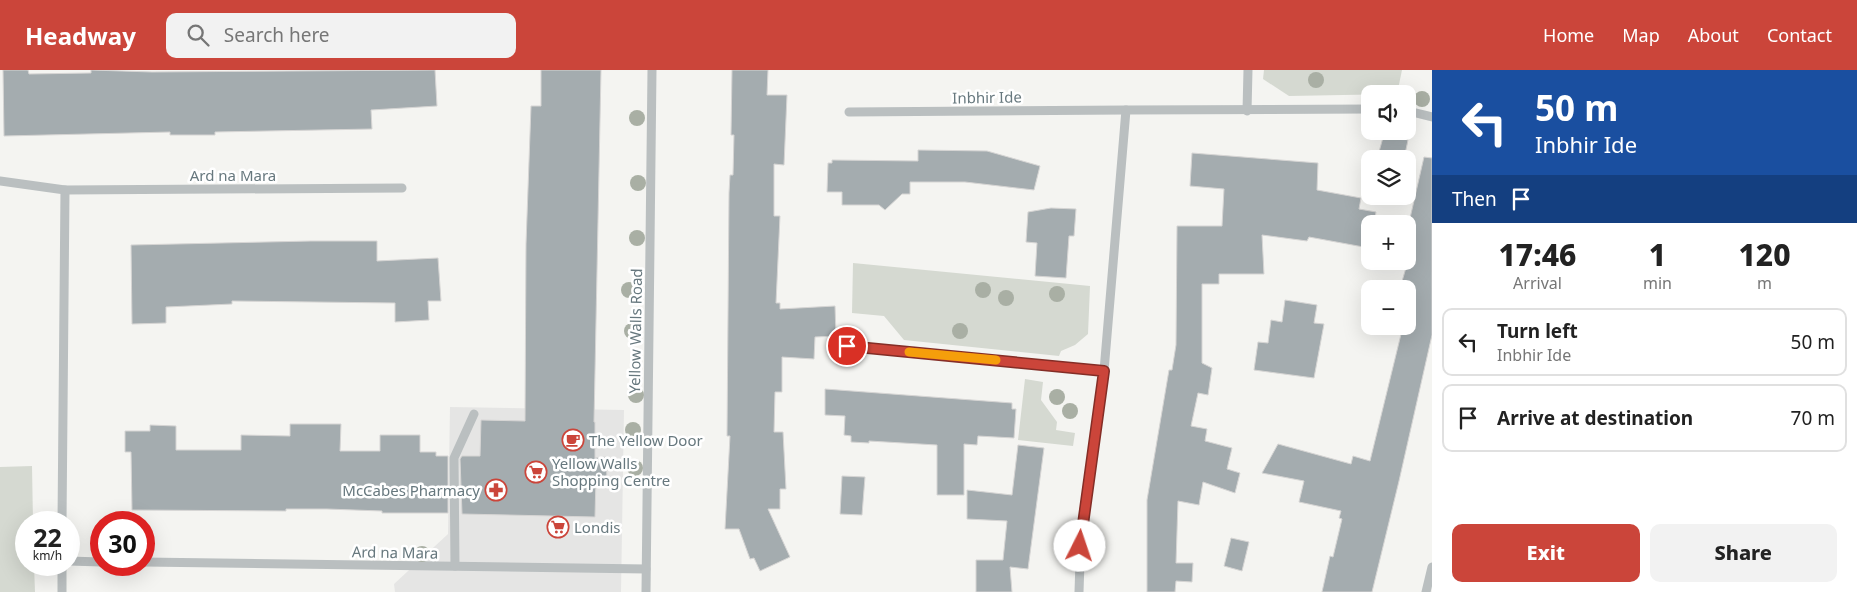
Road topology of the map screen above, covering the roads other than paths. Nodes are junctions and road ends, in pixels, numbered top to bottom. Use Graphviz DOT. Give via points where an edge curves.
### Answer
graph roads {
  1 [pos="652,70"];
  2 [pos="1248,70"];
  3 [pos="1361,108"];
  4 [pos="1126,110"];
  5 [pos="1247,111"];
  6 [pos="849,112"];
  7 [pos="1416,113"];
  8 [pos="1432,117"];
  9 [pos="0,181"];
  10 [pos="402,188"];
  11 [pos="64,190"];
  12 [pos="847,346"];
  13 [pos="1104,371"];
  14 [pos="474,414"];
  15 [pos="62,511"];
  16 [pos="155,562"];
  17 [pos="455,566"];
  18 [pos="1432,567"];
  19 [pos="646,569"];
  20 [pos="62,576"];
  21 [pos="62,592"];
  22 [pos="646,592"];
  23 [pos="1079,592"];
  24 [pos="1426,592"];
  1 -- 19 [label="street, Yellow Walls Road"];
  2 -- 5 [label="street"];
  3 -- 5 [label="street, Inbhir Ide"];
  4 -- 5 [label="street, Inbhir Ide"];
  4 -- 6 [label="street, Inbhir Ide"];
  4 -- 13 [label="street"];
  7 -- 8 [label="street"];
  9 -- 11 [label="street, Ard na Mara"];
  10 -- 11 [label="street, Ard na Mara"];
  11 -- 15 [label="street"];
  12 -- 13 [label="street"];
  13 -- 23 [label="street" via="1081,531"];
  14 -- 17 [label="street" via="454,458"];
  16 -- 17 [label="street, Ard na Mara"];
  17 -- 19 [label="street, Ard na Mara"];
  18 -- 24 [label="street"];
  19 -- 22 [label="street, Yellow Walls Road"];
  20 -- 21 [label="street"];
}
